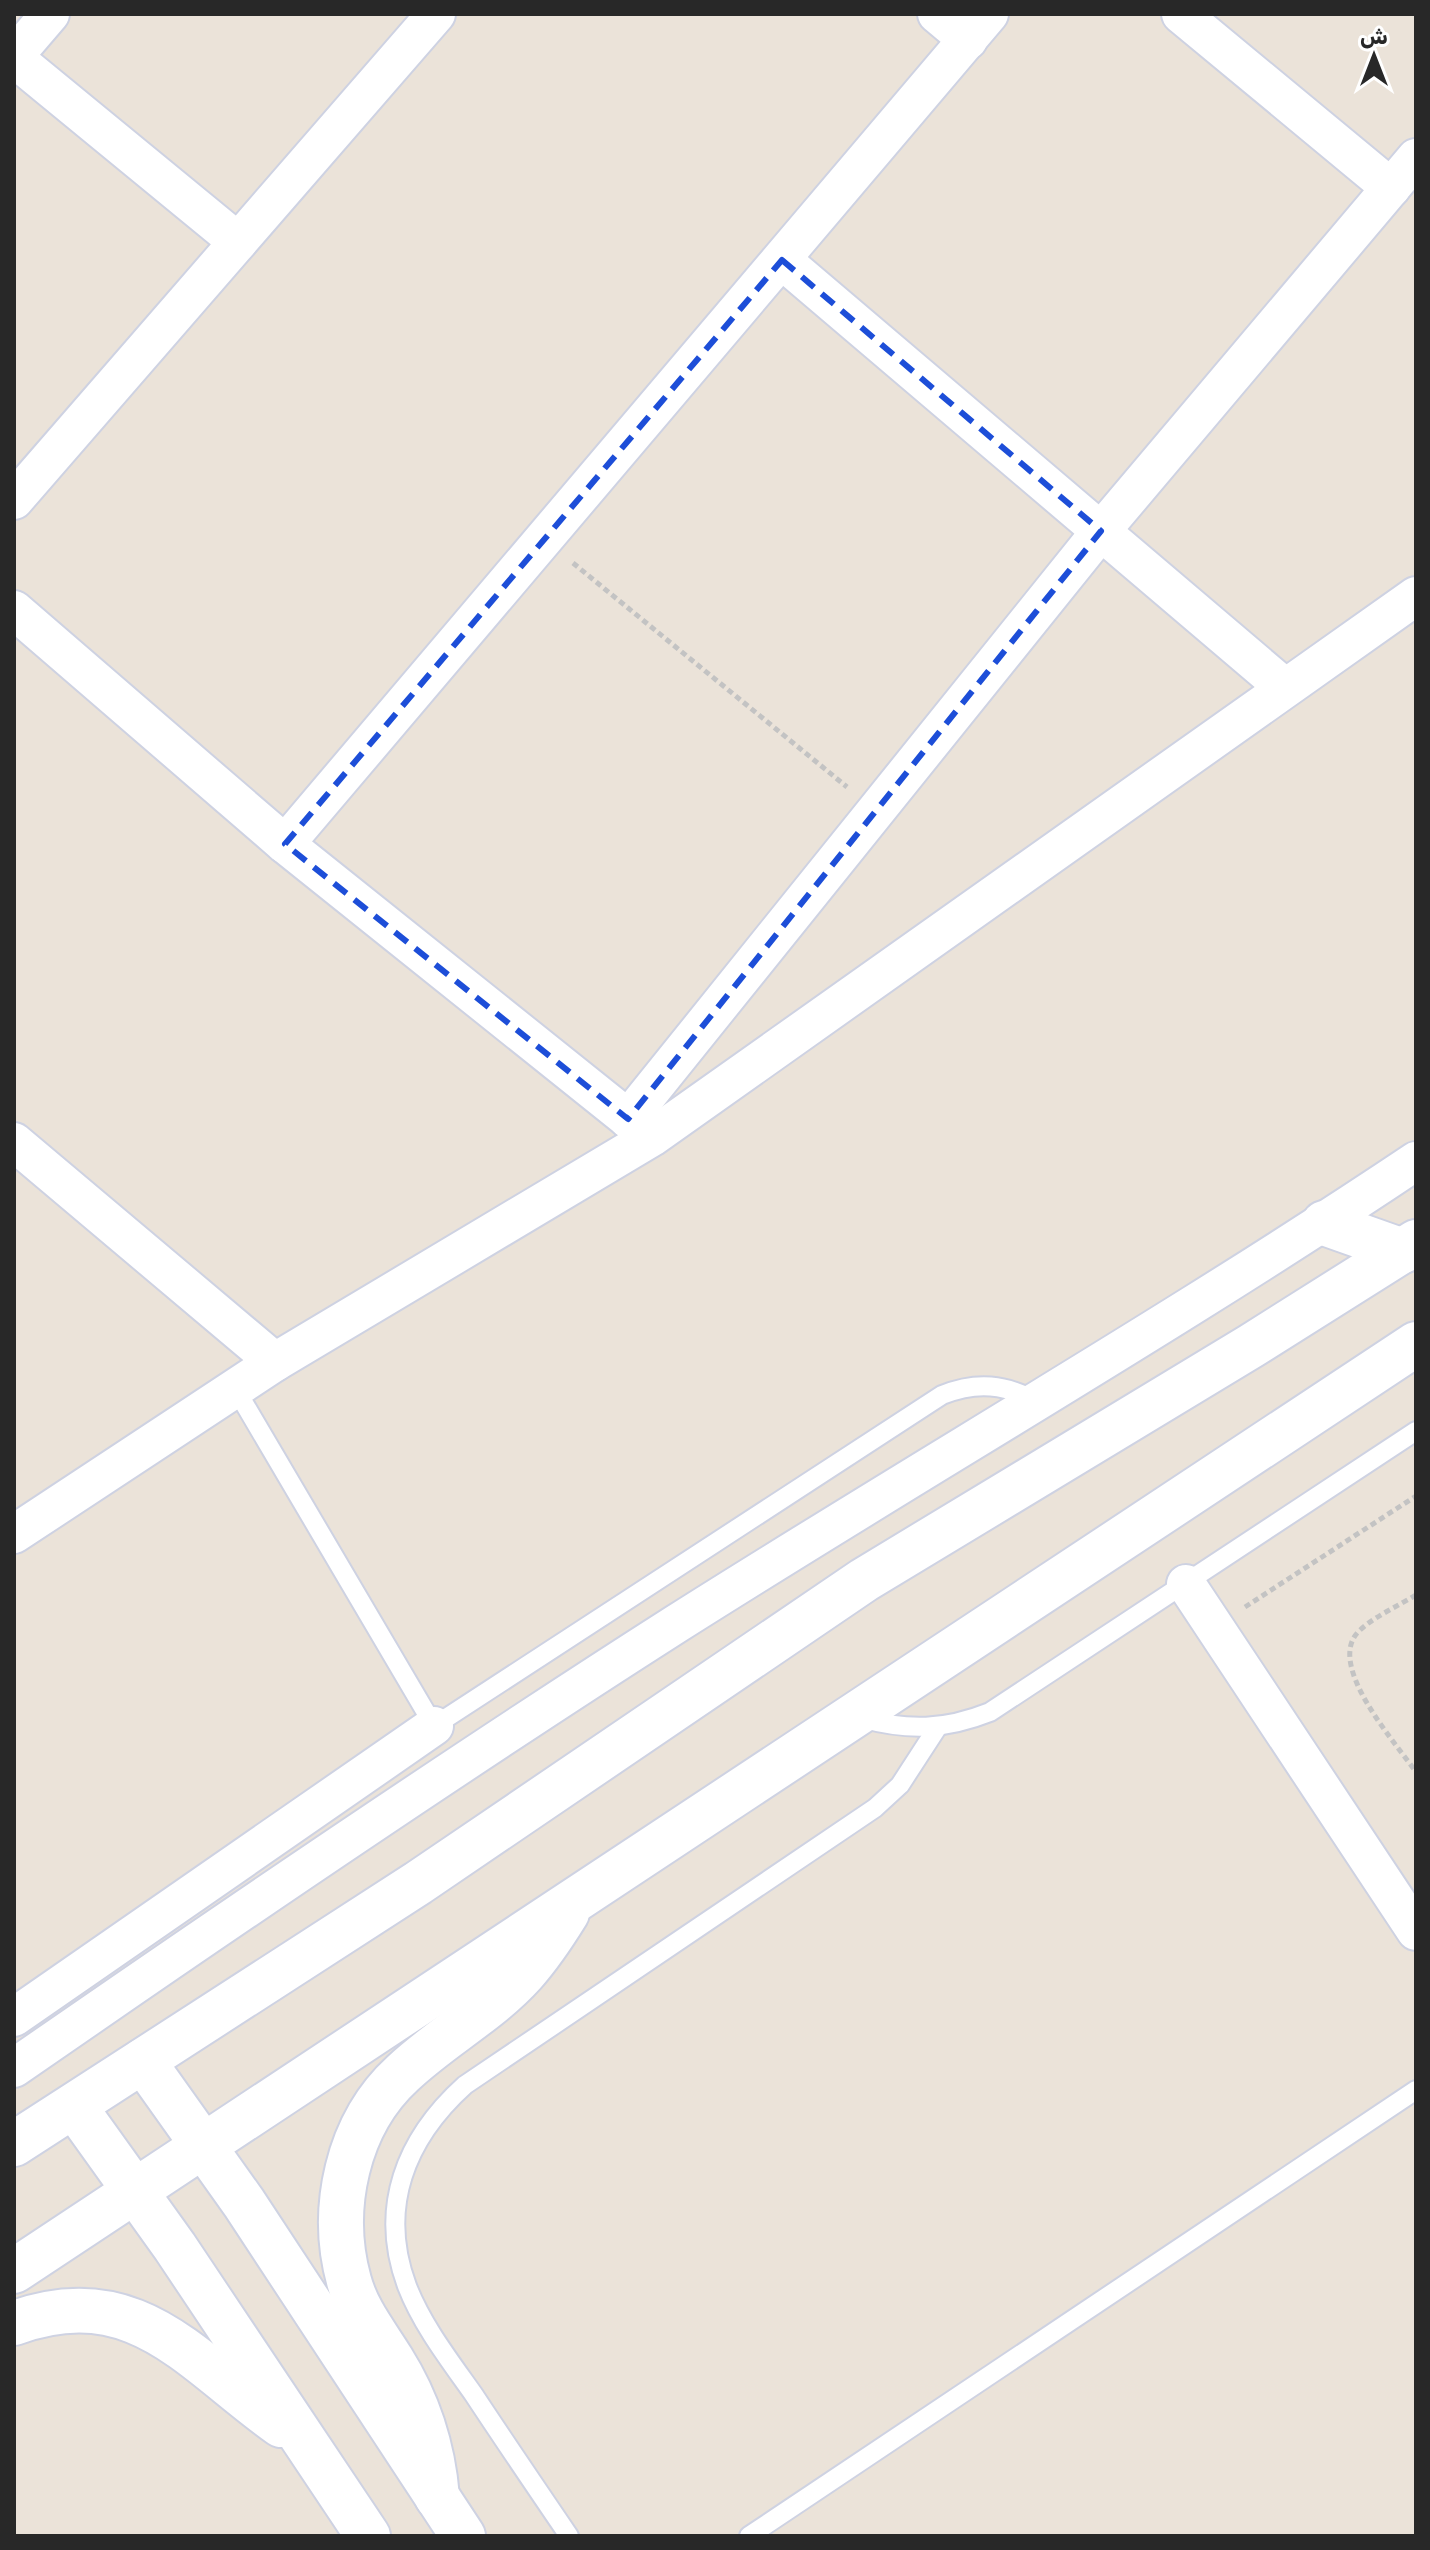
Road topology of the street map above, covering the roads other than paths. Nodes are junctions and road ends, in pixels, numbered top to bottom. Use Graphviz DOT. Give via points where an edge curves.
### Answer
graph roads {
  1 [pos="50,14"];
  2 [pos="436,14"];
  3 [pos="937,14"];
  4 [pos="1181,14"];
  5 [pos="978,27"];
  6 [pos="14,57"];
  7 [pos="1416,158"];
  8 [pos="1391,188"];
  9 [pos="238,242"];
  10 [pos="782,260"];
  11 [pos="14,500"];
  12 [pos="1101,531"];
  13 [pos="1416,596"];
  14 [pos="14,610"];
  15 [pos="1284,687"];
  16 [pos="285,844"];
  17 [pos="640,1128"];
  18 [pos="14,1142"];
  19 [pos="1416,1161"];
  20 [pos="1324,1223"];
  21 [pos="1409,1246"];
  22 [pos="1416,1344"];
  23 [pos="275,1362"];
  24 [pos="235,1388"];
  25 [pos="1038,1402"];
  26 [pos="1416,1431"];
  27 [pos="14,1534"];
  28 [pos="1186,1584"];
  29 [pos="855,1716"];
  30 [pos="434,1726"];
  31 [pos="937,1728"];
  32 [pos="578,1895"];
  33 [pos="1416,1931"];
  34 [pos="14,2017"];
  35 [pos="143,2061"];
  36 [pos="14,2068"];
  37 [pos="1416,2090"];
  38 [pos="74,2106"];
  39 [pos="14,2144"];
  40 [pos="202,2145"];
  41 [pos="135,2191"];
  42 [pos="14,2271"];
  43 [pos="14,2323"];
  44 [pos="306,2442"];
  45 [pos="437,2497"];
  46 [pos="368,2536"];
  47 [pos="463,2536"];
  48 [pos="569,2536"];
  49 [pos="749,2536"];
  1 -- 6 [label="street"];
  2 -- 9 [label="street"];
  3 -- 5 [label="street"];
  4 -- 8 [label="street"];
  5 -- 10 [label="street"];
  6 -- 9 [label="street"];
  7 -- 8 [label="street"];
  8 -- 12 [label="street"];
  9 -- 11 [label="street"];
  10 -- 12 [label="street"];
  10 -- 16 [label="street"];
  12 -- 15 [label="street"];
  12 -- 17 [label="street" via="876,811"];
  13 -- 15 [label="street"];
  14 -- 16 [label="street"];
  15 -- 17 [label="street"];
  16 -- 17 [label="street"];
  17 -- 23 [label="street"];
  18 -- 23 [label="street"];
  19 -- 20 [label="street"];
  20 -- 21 [label="street"];
  20 -- 25 [label="street"];
  21 -- 35 [label="street" via="864,1580 432,1874"];
  22 -- 29 [label="street"];
  23 -- 24 [label="street"];
  24 -- 27 [label="street"];
  24 -- 30 [label="lane"];
  25 -- 30 [label="lane" via="1001,1386 961,1388 942,1395"];
  25 -- 36 [label="street" via="673,1626"];
  26 -- 28 [label="lane"];
  28 -- 31 [label="lane" via="990,1712"];
  28 -- 33 [label="street"];
  29 -- 31 [label="lane"];
  29 -- 32 [label="street"];
  30 -- 34 [label="street"];
  31 -- 48 [label="lane" via="900,1785 866,1815 465,2085 420,2133 406,2162 395,2225 408,2287 438,2342"];
  32 -- 40 [label="street"];
  32 -- 45 [label="street" via="524,1973 383,2094 358,2135 346,2177 341,2222 350,2285 418,2411"];
  35 -- 38 [label="street"];
  35 -- 40 [label="street"];
  37 -- 49 [label="lane"];
  38 -- 39 [label="street"];
  38 -- 41 [label="street"];
  40 -- 41 [label="street"];
  40 -- 45 [label="street"];
  41 -- 42 [label="street"];
  41 -- 44 [label="street"];
  43 -- 44 [label="street" via="84,2309 133,2318 177,2342"];
  44 -- 46 [label="street"];
  45 -- 47 [label="street"];
}
